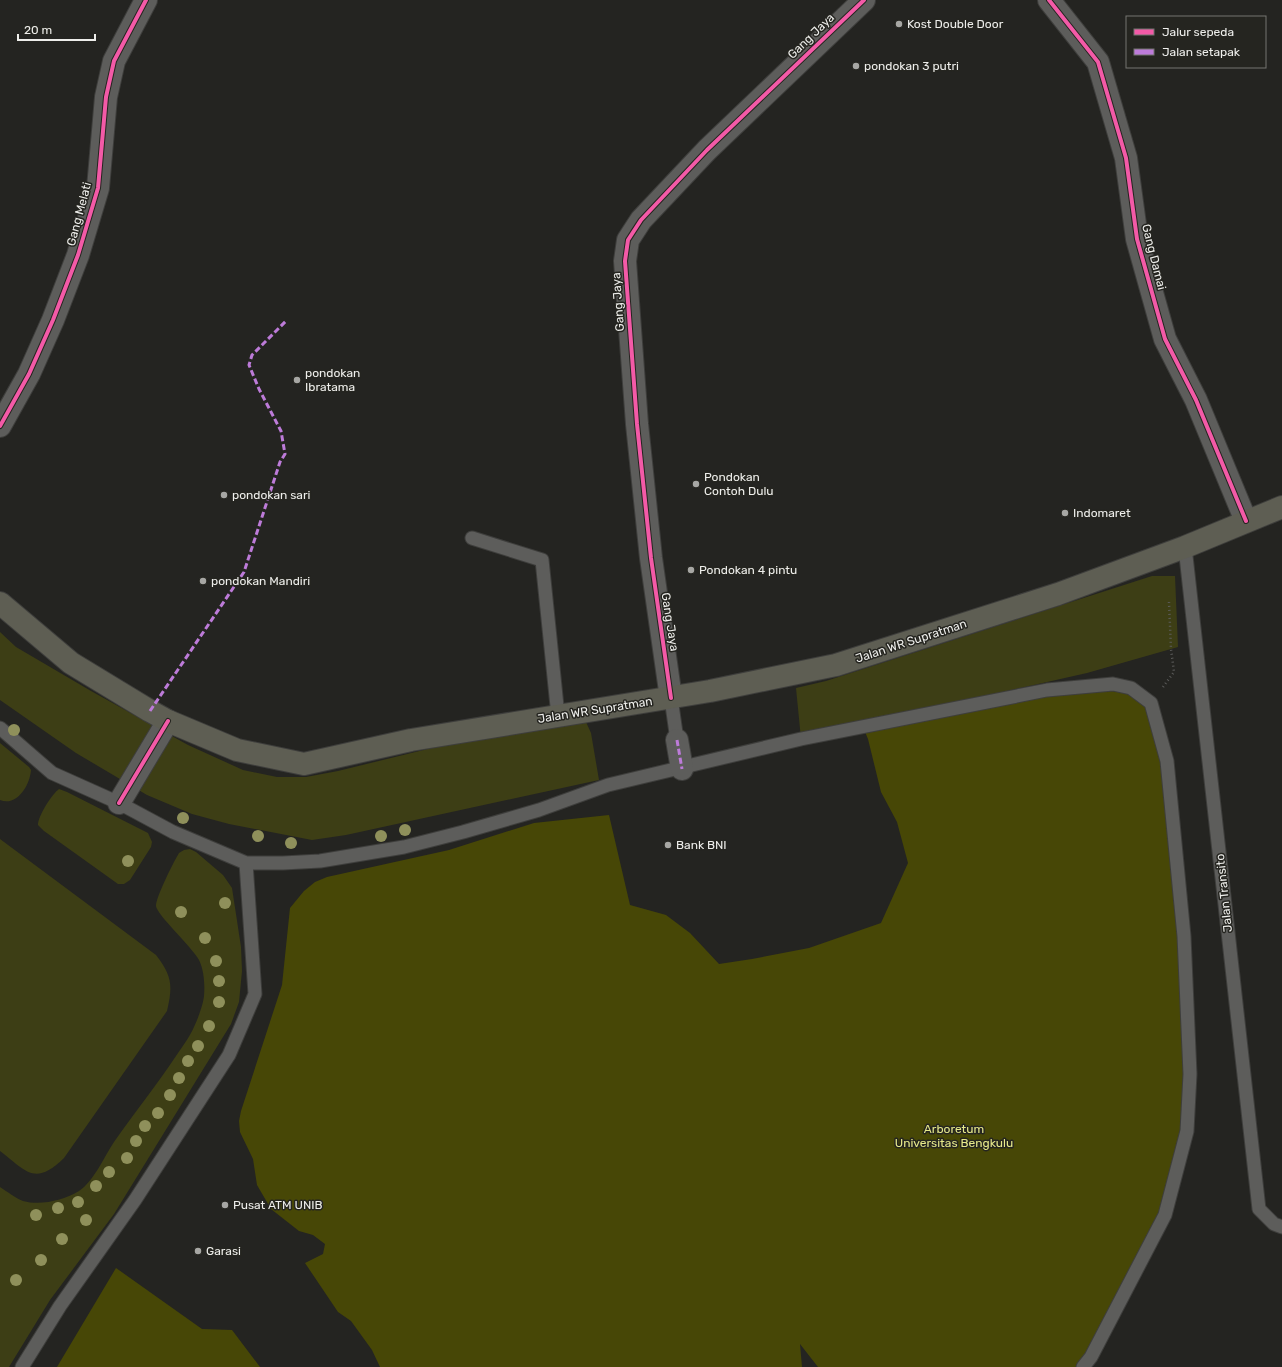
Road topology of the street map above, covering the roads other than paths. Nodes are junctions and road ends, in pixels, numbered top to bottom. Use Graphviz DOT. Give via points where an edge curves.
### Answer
graph roads {
  1 [pos="146,0"];
  2 [pos="864,0"];
  3 [pos="1049,0"];
  4 [pos="0,426"];
  5 [pos="1282,507"];
  6 [pos="1246,521"];
  7 [pos="472,538"];
  8 [pos="1185,547"];
  9 [pos="0,602"];
  10 [pos="672,698"];
  11 [pos="558,716"];
  12 [pos="168,720"];
  13 [pos="0,728"];
  14 [pos="678,740"];
  15 [pos="682,769"];
  16 [pos="119,803"];
  17 [pos="246,863"];
  18 [pos="1282,1227"];
  19 [pos="22,1367"];
  20 [pos="1083,1367"];
  1 -- 4 [label="street, Gang Melati" via="114,61 106,97 98,188 78,255 29,374"];
  2 -- 10 [label="street, Gang Jaya" via="707,150 641,220 628,240 624,261 637,424 650,558"];
  3 -- 6 [label="street, Gang Damai" via="1098,62 1126,158 1137,239 1165,339 1196,400"];
  5 -- 6 [label="highway, Jalan WR Supratman"];
  6 -- 8 [label="highway, Jalan WR Supratman"];
  7 -- 11 [label="lane" via="542,560"];
  8 -- 10 [label="highway, Jalan WR Supratman" via="1058,594 836,665"];
  8 -- 18 [label="lane, Jalan Transito" via="1259,1209 1274,1224"];
  9 -- 12 [label="highway, Jalan WR Supratman" via="71,663"];
  10 -- 11 [label="highway, Jalan WR Supratman"];
  10 -- 14 [label="lane"];
  11 -- 12 [label="highway, Jalan WR Supratman" via="411,740 304,764 237,750"];
  12 -- 16 [label="street"];
  13 -- 16 [label="lane" via="52,773"];
  14 -- 15 [label="street"];
  15 -- 17 [label="lane" via="608,785 539,810 404,847 320,861"];
  15 -- 20 [label="lane" via="801,739 1047,690 1113,684 1131,688 1151,703 1167,761 1184,936 1190,1074 1187,1131 1165,1215 1091,1358"];
  16 -- 17 [label="lane" via="174,832"];
  17 -- 19 [label="lane" via="255,994 229,1055 135,1200 60,1306"];
}
